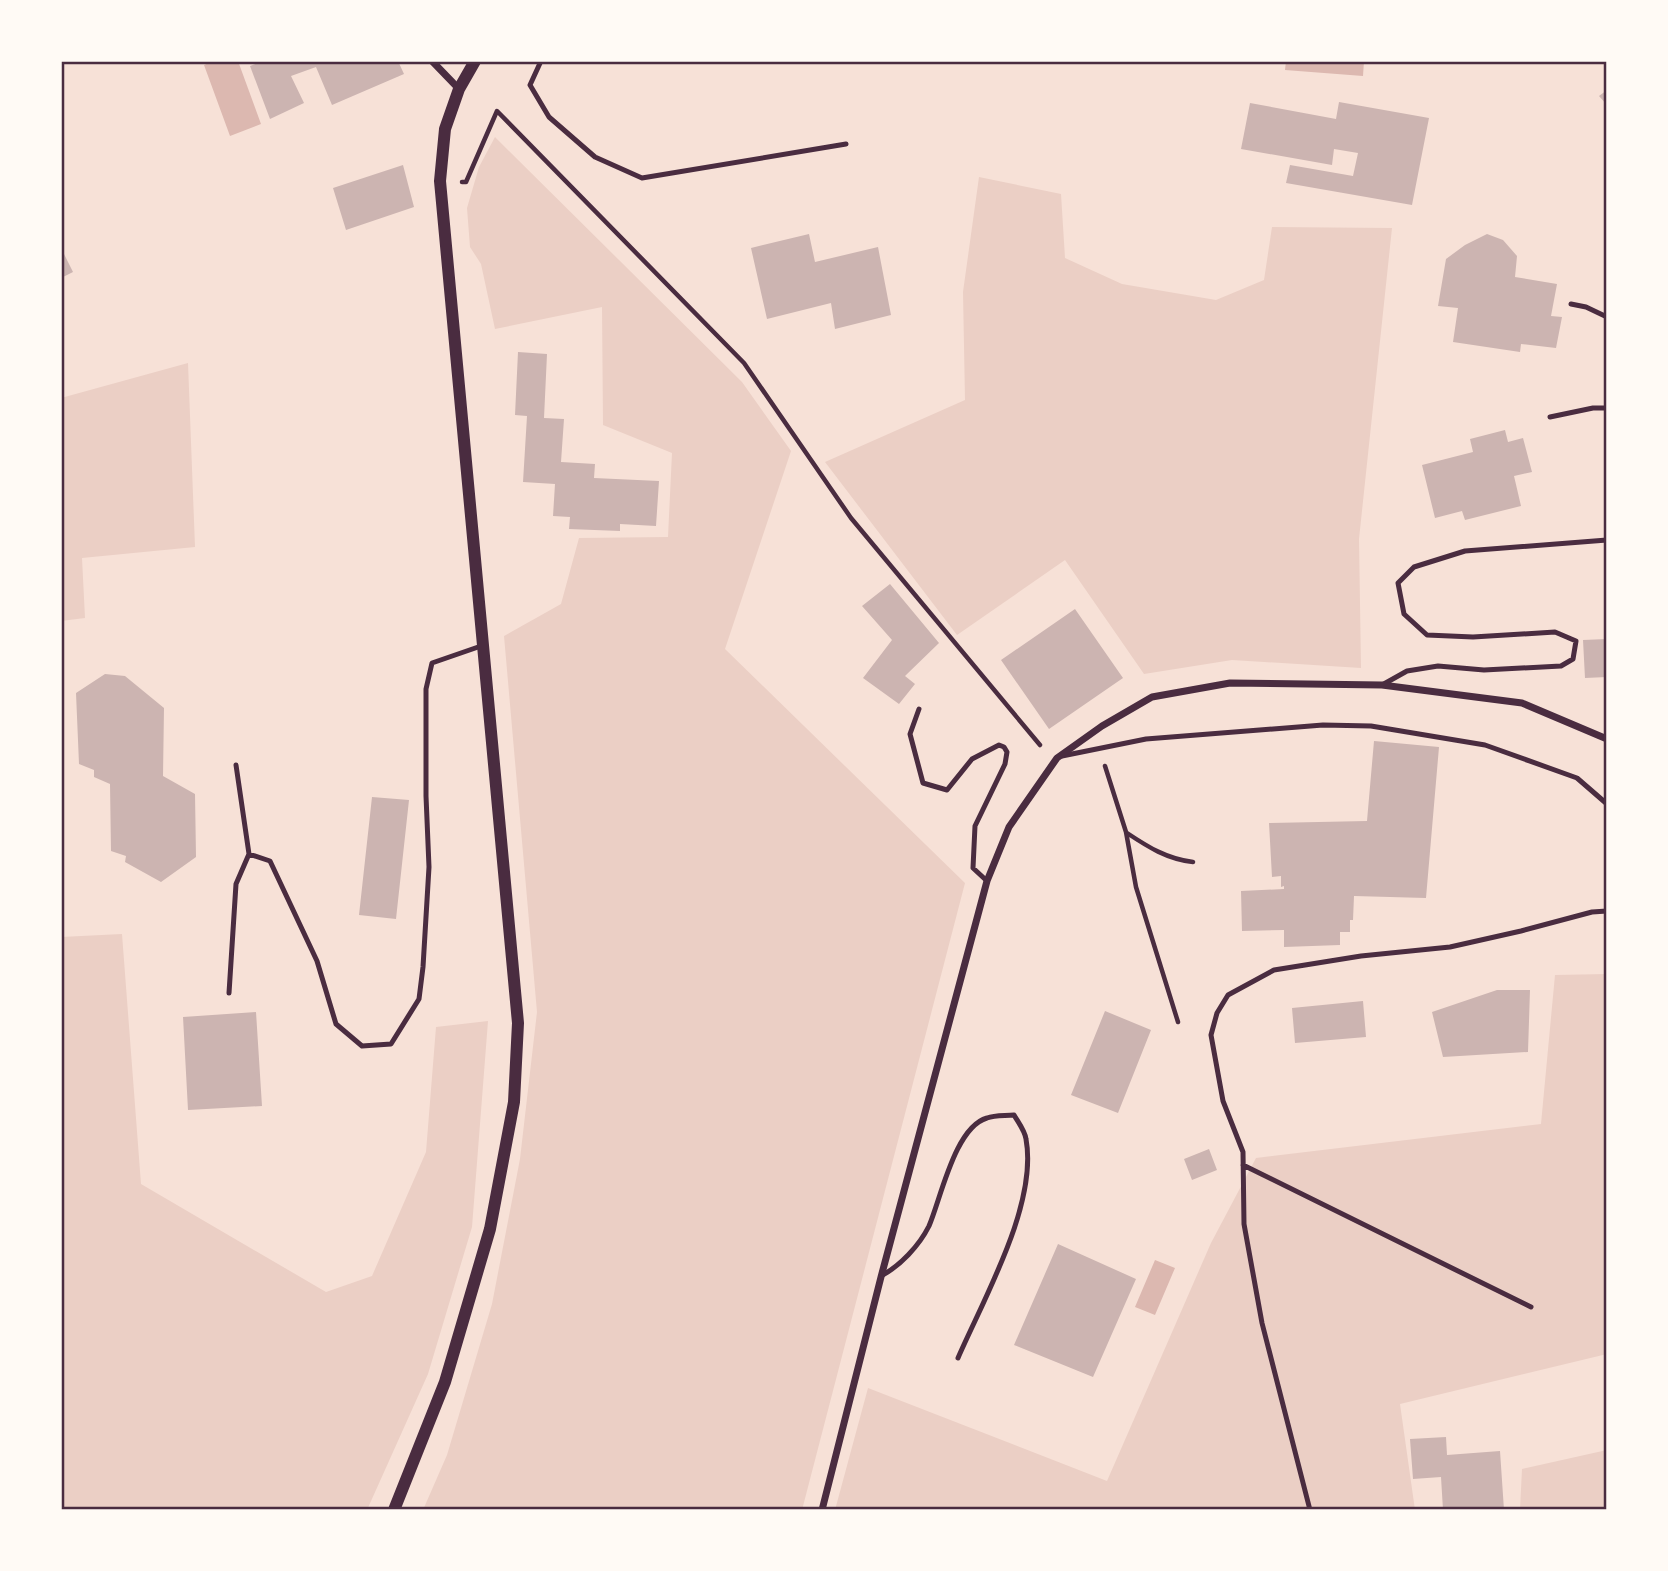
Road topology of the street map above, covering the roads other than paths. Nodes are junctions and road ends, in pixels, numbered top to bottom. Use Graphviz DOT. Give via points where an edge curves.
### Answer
graph roads {
  1 [pos="432,61"];
  2 [pos="475,61"];
  3 [pos="541,61"];
  4 [pos="459,89"];
  5 [pos="846,144"];
  6 [pos="1571,304"];
  7 [pos="1607,317"];
  8 [pos="1607,408"];
  9 [pos="1550,417"];
  10 [pos="1607,540"];
  11 [pos="484,645"];
  12 [pos="1382,685"];
  13 [pos="919,709"];
  14 [pos="1607,739"];
  15 [pos="1057,758"];
  16 [pos="236,765"];
  17 [pos="1607,804"];
  18 [pos="249,854"];
  19 [pos="987,881"];
  20 [pos="1607,911"];
  21 [pos="229,993"];
  22 [pos="1243,1166"];
  23 [pos="881,1277"];
  24 [pos="1531,1307"];
  25 [pos="958,1358"];
  26 [pos="394,1510"];
  27 [pos="822,1510"];
  28 [pos="1310,1510"];
  1 -- 4 [label="street"];
  2 -- 4 [label="street"];
  3 -- 5 [label="lane" via="530,85 549,117 595,157 642,178"];
  4 -- 11 [label="street" via="445,129 440,181"];
  6 -- 7 [label="lane"];
  8 -- 9 [label="lane"];
  10 -- 12 [label="lane" via="1465,551 1414,567 1398,583 1404,614 1427,635 1555,632 1576,641 1573,659 1561,666 1484,670 1438,666 1407,671"];
  11 -- 18 [label="lane" via="432,663 426,689 429,867 423,967 419,999 391,1044 362,1046 335,1024 317,961 281,882 270,861"];
  11 -- 26 [label="street" via="517,1013 514,1102 489,1229 460,1331 445,1382"];
  12 -- 14 [label="street" via="1522,703"];
  12 -- 15 [label="street" via="1230,683 1152,697"];
  13 -- 19 [label="lane" via="911,734 923,783 947,790 972,759 999,746 1007,752 975,826 973,868"];
  15 -- 17 [label="lane" via="1146,739 1323,724 1371,726 1485,744 1577,778"];
  15 -- 19 [label="street" via="1009,827"];
  16 -- 18 [label="lane"];
  18 -- 21 [label="lane" via="236,884"];
  19 -- 23 [label="street"];
  20 -- 22 [label="lane" via="1450,947 1274,970 1228,995 1210,1035 1223,1101 1243,1152"];
  22 -- 24 [label="lane"];
  22 -- 28 [label="lane" via="1244,1224 1262,1323"];
  23 -- 25 [label="lane" via="897,1268 928,1228 960,1144 973,1126 985,1118 1014,1115 1026,1136 1027,1166 1019,1219"];
  23 -- 27 [label="street"];
}
